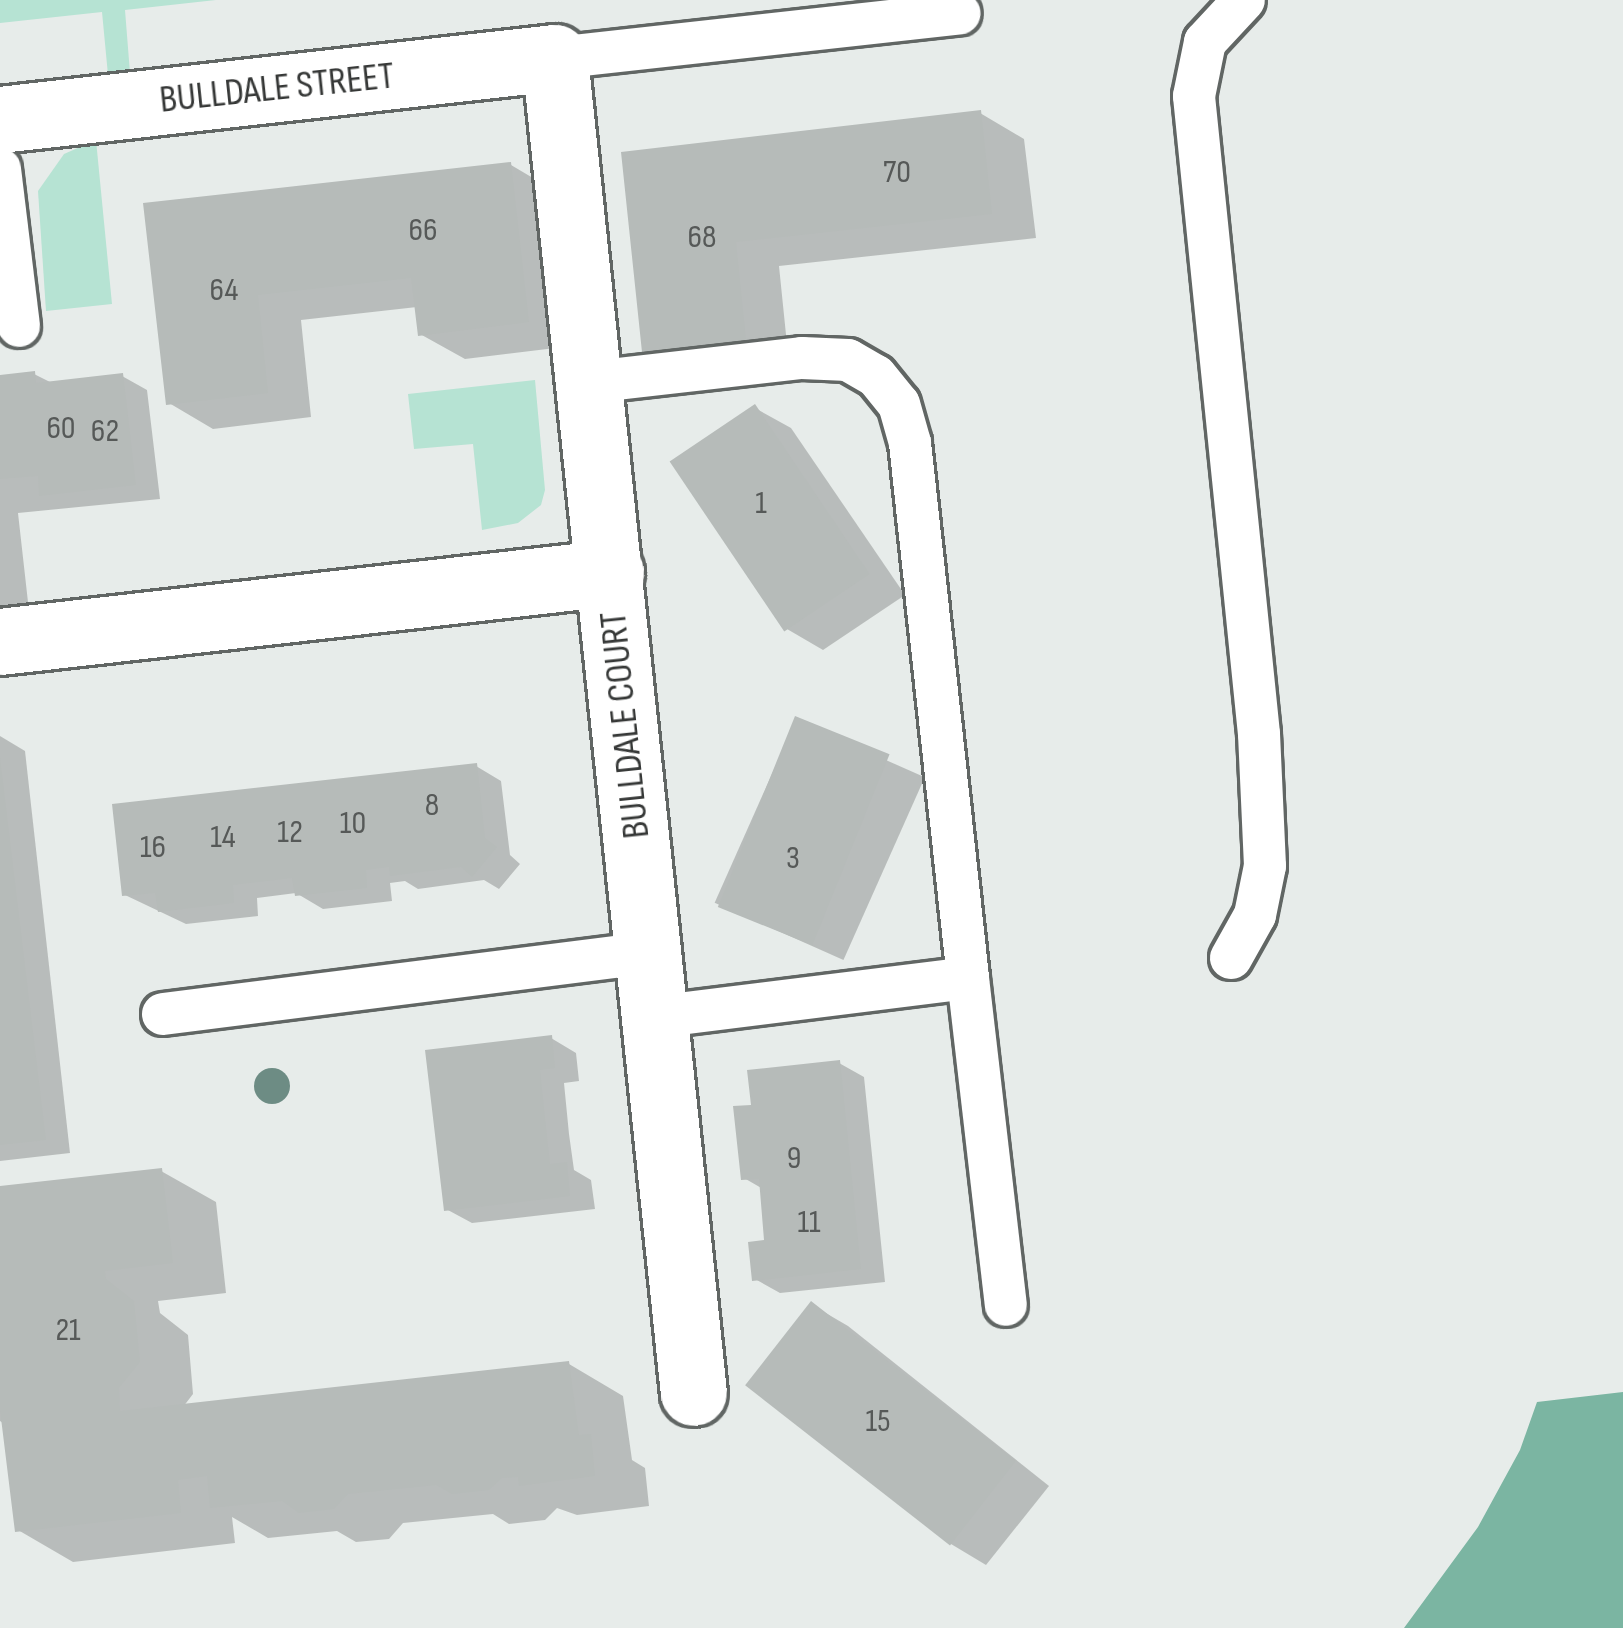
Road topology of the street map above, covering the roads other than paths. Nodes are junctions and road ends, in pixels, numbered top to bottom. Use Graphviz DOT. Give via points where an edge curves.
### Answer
graph roads {
  1 [pos="1244,0"];
  2 [pos="960,13"];
  3 [pos="555,58"];
  4 [pos="0,120"];
  5 [pos="0,169"];
  6 [pos="19,326"];
  7 [pos="591,382"];
  8 [pos="611,573"];
  9 [pos="0,642"];
  10 [pos="648,953"];
  11 [pos="1231,958"];
  12 [pos="968,978"];
  13 [pos="164,1014"];
  14 [pos="655,1017"];
  15 [pos="1006,1306"];
  16 [pos="694,1393"];
  1 -- 11 [label="lane" via="1205,42 1194,96 1263,822 1263,890"];
  2 -- 3 [label="lane"];
  3 -- 4 [label="street, BULLDALE STREET"];
  3 -- 7 [label="street, BULLDALE COURT"];
  5 -- 6 [label="lane"];
  7 -- 8 [label="street, BULLDALE COURT"];
  7 -- 12 [label="lane" via="848,360 876,376 899,404 910,443"];
  8 -- 9 [label="street"];
  8 -- 10 [label="street, BULLDALE COURT"];
  10 -- 13 [label="lane"];
  10 -- 14 [label="street, BULLDALE COURT"];
  12 -- 14 [label="lane"];
  12 -- 15 [label="lane"];
  14 -- 16 [label="street, BULLDALE COURT"];
}
